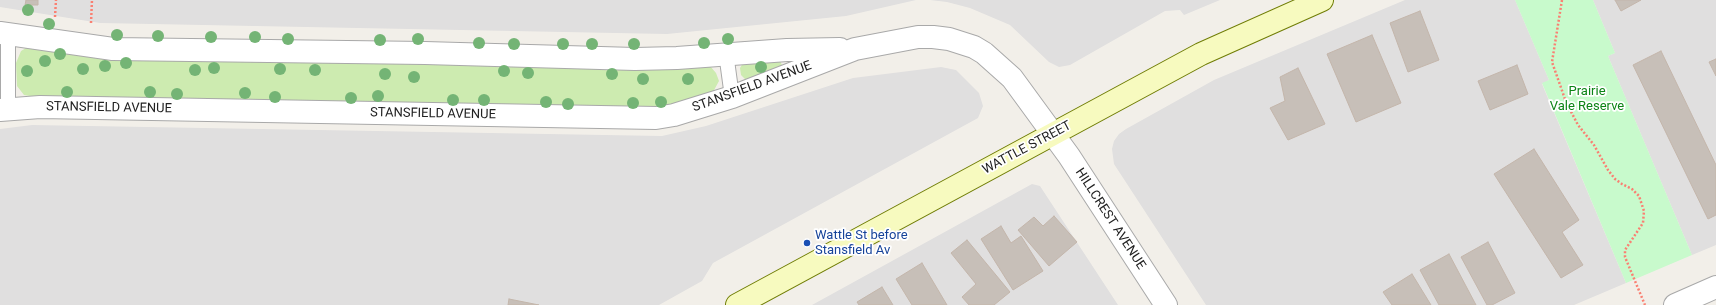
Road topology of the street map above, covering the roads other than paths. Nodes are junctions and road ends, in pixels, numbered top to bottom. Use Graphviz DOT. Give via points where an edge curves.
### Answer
graph roads {
  1 [pos="1322,0"];
  2 [pos="4,33"];
  3 [pos="855,49"];
  4 [pos="726,53"];
  5 [pos="732,98"];
  6 [pos="4,109"];
  7 [pos="1053,133"];
  8 [pos="1716,287"];
  9 [pos="737,305"];
  10 [pos="1166,305"];
  11 [pos="1675,305"];
  1 -- 7 [label="main road, WATTLE STREET" via="1201,54"];
  2 -- 4 [label="street, STANSFIELD AVENUE" via="113,49 635,58 677,58"];
  2 -- 6 [label="lane"];
  3 -- 4 [label="street, STANSFIELD AVENUE"];
  3 -- 5 [label="street, STANSFIELD AVENUE"];
  3 -- 7 [label="street, STANSFIELD AVENUE" via="933,36 974,47 1012,78"];
  4 -- 5 [label="lane"];
  5 -- 6 [label="street, STANSFIELD AVENUE" via="656,118"];
  7 -- 9 [label="main road, WATTLE STREET"];
  7 -- 10 [label="street, HILLCREST AVENUE"];
  8 -- 11 [label="street"];
}
